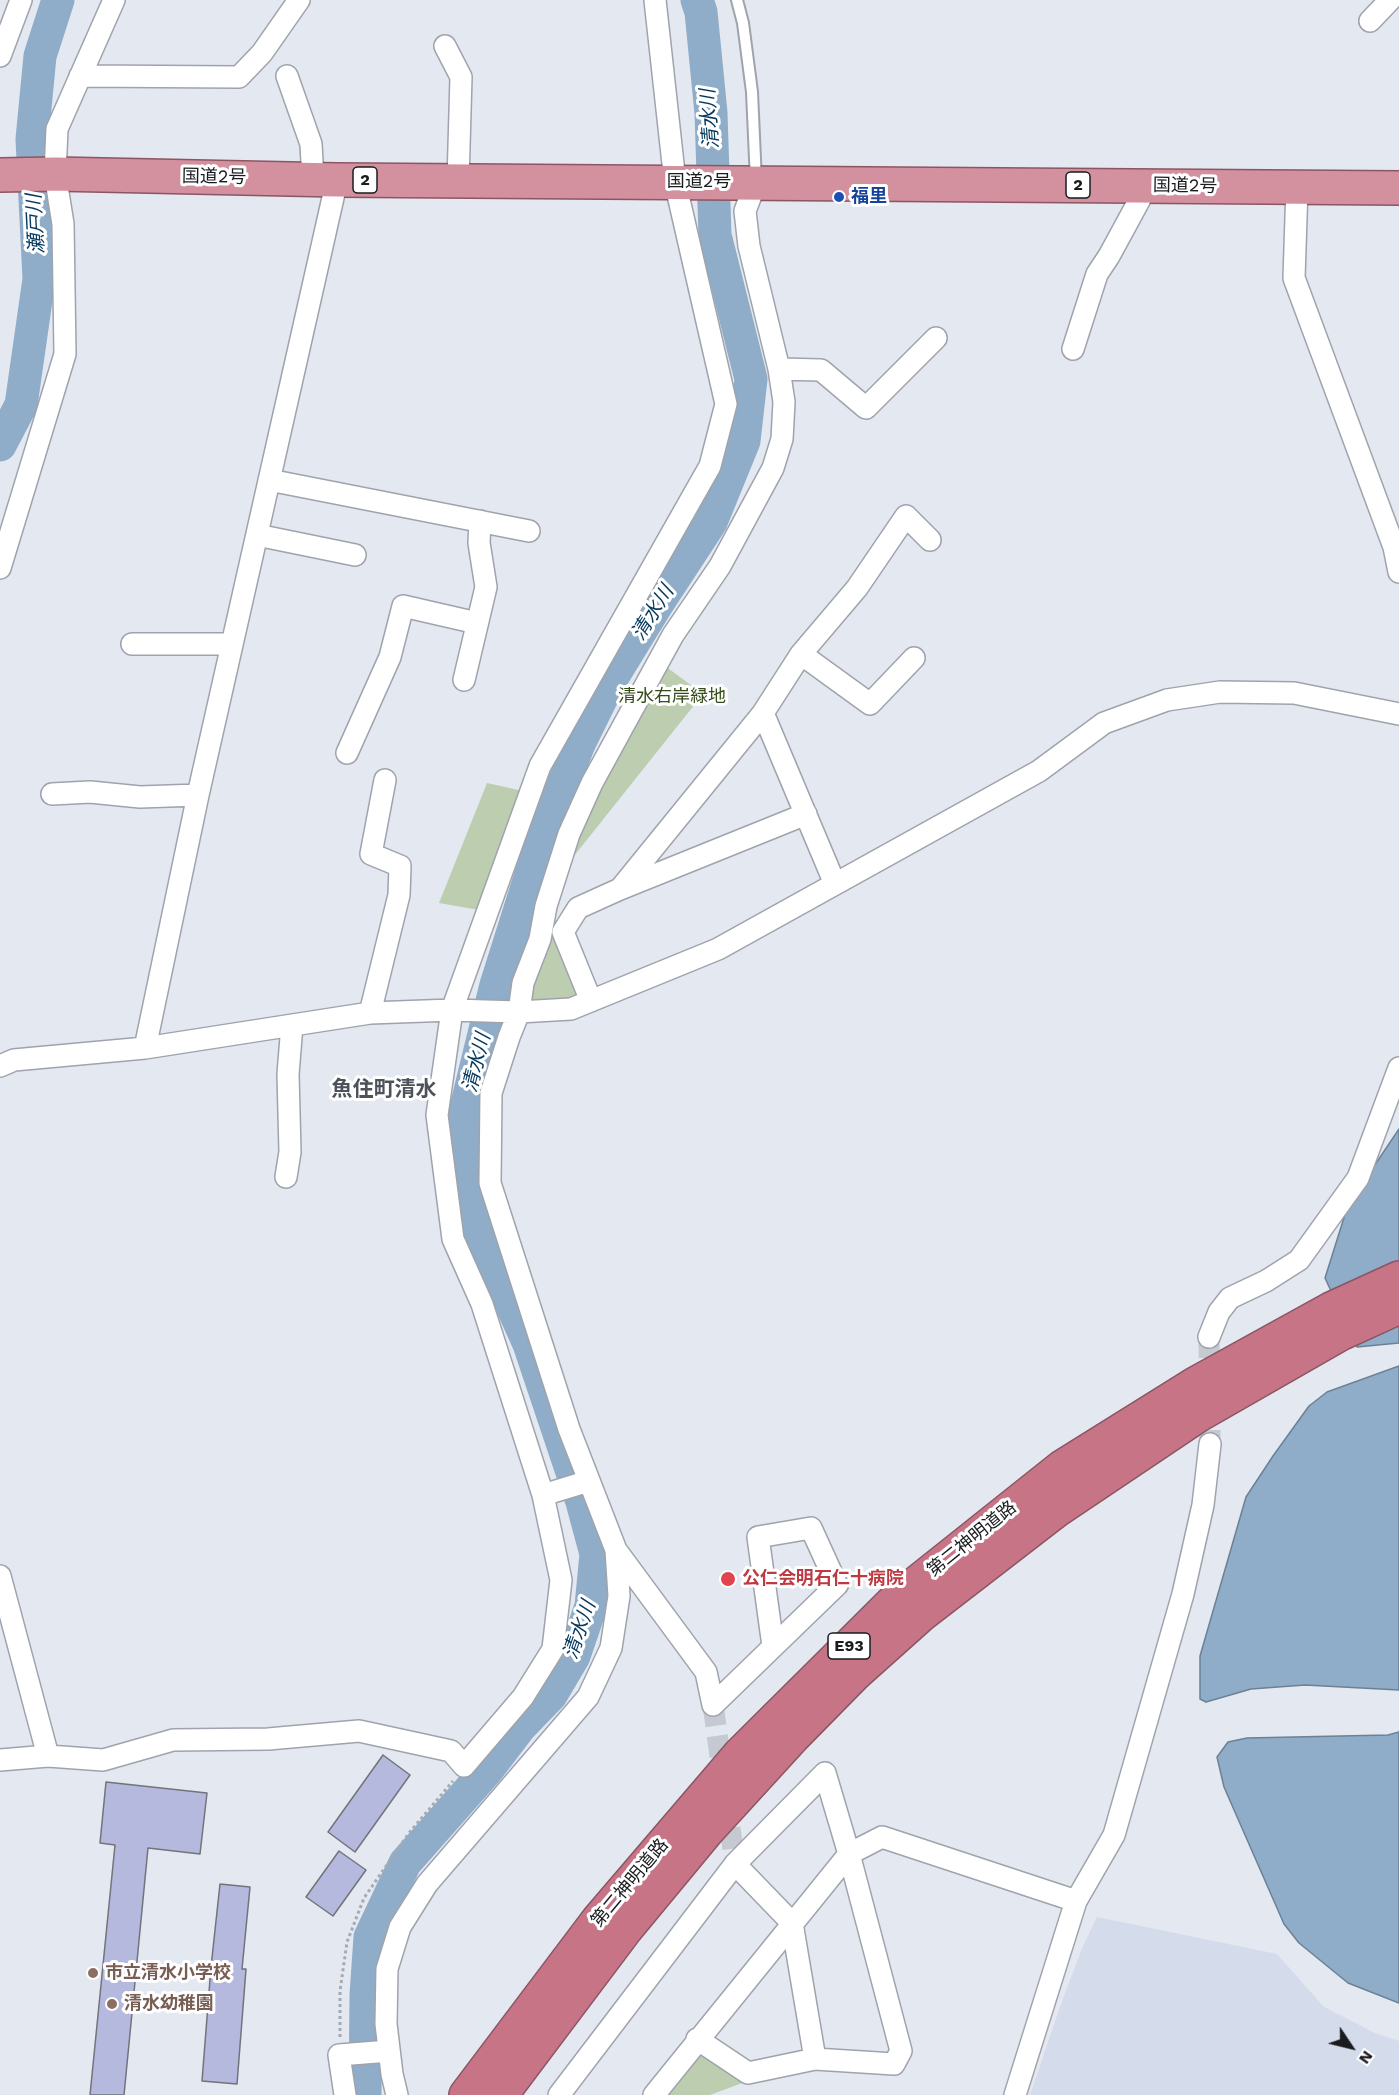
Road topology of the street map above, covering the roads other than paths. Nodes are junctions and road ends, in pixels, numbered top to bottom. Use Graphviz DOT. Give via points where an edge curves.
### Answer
graph roads {
  1 [pos="21,0"];
  2 [pos="114,0"];
  3 [pos="299,0"];
  4 [pos="655,0"];
  5 [pos="737,0"];
  6 [pos="1390,0"];
  7 [pos="1370,21"];
  8 [pos="445,46"];
  9 [pos="0,56"];
  10 [pos="80,76"];
  11 [pos="287,76"];
  12 [pos="54,174"];
  13 [pos="0,175"];
  14 [pos="325,180"];
  15 [pos="458,181"];
  16 [pos="675,182"];
  17 [pos="756,182"];
  18 [pos="1147,186"];
  19 [pos="1297,187"];
  20 [pos="1399,188"];
  21 [pos="936,338"];
  22 [pos="1073,349"];
  23 [pos="779,369"];
  24 [pos="269,480"];
  25 [pos="480,521"];
  26 [pos="529,531"];
  27 [pos="257,535"];
  28 [pos="930,540"];
  29 [pos="356,555"];
  30 [pos="0,568"];
  31 [pos="1399,572"];
  32 [pos="477,623"];
  33 [pos="132,644"];
  34 [pos="232,644"];
  35 [pos="801,654"];
  36 [pos="914,658"];
  37 [pos="464,680"];
  38 [pos="763,712"];
  39 [pos="1399,714"];
  40 [pos="347,753"];
  41 [pos="385,780"];
  42 [pos="52,794"];
  43 [pos="198,795"];
  44 [pos="806,814"];
  45 [pos="835,884"];
  46 [pos="620,889"];
  47 [pos="591,1001"];
  48 [pos="452,1010"];
  49 [pos="519,1012"];
  50 [pos="370,1013"];
  51 [pos="292,1025"];
  52 [pos="145,1048"];
  53 [pos="0,1066"];
  54 [pos="1399,1068"];
  55 [pos="286,1178"];
  56 [pos="1399,1278"];
  57 [pos="1399,1307"];
  58 [pos="1337,1321"];
  59 [pos="1209,1337"];
  60 [pos="1210,1444"];
  61 [pos="589,1481"];
  62 [pos="543,1495"];
  63 [pos="616,1550"];
  64 [pos="0,1576"];
  65 [pos="773,1646"];
  66 [pos="48,1756"];
  67 [pos="0,1760"];
  68 [pos="849,1854"];
  69 [pos="735,1864"];
  70 [pos="1076,1901"];
  71 [pos="792,1923"];
  72 [pos="698,2039"];
  73 [pos="389,2050"];
  74 [pos="815,2059"];
  75 [pos="345,2095"];
  76 [pos="397,2095"];
  77 [pos="466,2095"];
  78 [pos="501,2095"];
  79 [pos="560,2095"];
  80 [pos="654,2095"];
  81 [pos="1015,2095"];
  1 -- 9 [label="street"];
  2 -- 10 [label="street"];
  3 -- 10 [label="street" via="239,77"];
  4 -- 16 [label="street"];
  5 -- 17 [label="lane" via="752,92"];
  6 -- 7 [label="street"];
  8 -- 15 [label="street" via="461,77"];
  10 -- 12 [label="street" via="57,129"];
  11 -- 14 [label="street"];
  12 -- 13 [label="highway, 国道2号 / 2"];
  12 -- 14 [label="highway, 国道2号 / 2"];
  12 -- 30 [label="street" via="63,224 65,354"];
  14 -- 15 [label="highway, 国道2号 / 2"];
  14 -- 24 [label="street"];
  15 -- 16 [label="highway, 国道2号 / 2"];
  16 -- 17 [label="highway, 国道2号 / 2"];
  16 -- 48 [label="street" via="726,404 710,466 540,766"];
  17 -- 18 [label="highway, 国道2号 / 2"];
  17 -- 23 [label="street" via="745,211 749,246"];
  18 -- 19 [label="highway, 国道2号 / 2"];
  18 -- 22 [label="street" via="1097,273"];
  19 -- 20 [label="highway, 国道2号 / 2"];
  19 -- 31 [label="street" via="1294,279 1394,547"];
  21 -- 23 [label="street" via="866,408 821,370"];
  23 -- 49 [label="street" via="783,430 773,468 720,566 673,635 592,783 562,855 540,939 523,983"];
  24 -- 25 [label="street"];
  24 -- 27 [label="street"];
  25 -- 26 [label="street"];
  25 -- 32 [label="street" via="486,587"];
  27 -- 29 [label="street"];
  27 -- 34 [label="street"];
  28 -- 35 [label="street" via="906,516 857,588"];
  32 -- 37 [label="street"];
  32 -- 40 [label="street" via="403,606 390,657"];
  33 -- 34 [label="street"];
  34 -- 43 [label="street"];
  35 -- 36 [label="street" via="870,704"];
  35 -- 38 [label="street"];
  38 -- 44 [label="street"];
  38 -- 46 [label="street"];
  39 -- 45 [label="street" via="1294,693 1220,692 1167,700 1104,723 1039,771"];
  41 -- 50 [label="street" via="371,854 400,866 399,895"];
  42 -- 43 [label="street"];
  43 -- 52 [label="street"];
  44 -- 45 [label="street"];
  44 -- 46 [label="street"];
  45 -- 47 [label="street" via="718,949"];
  46 -- 47 [label="street" via="578,908 562,932"];
  47 -- 49 [label="street" via="571,1009"];
  48 -- 49 [label="street"];
  48 -- 50 [label="street"];
  48 -- 62 [label="street" via="437,1115 453,1239 482,1304"];
  49 -- 61 [label="street" via="491,1093 489,1183"];
  50 -- 51 [label="street"];
  51 -- 52 [label="street"];
  51 -- 55 [label="street"];
  52 -- 53 [label="street" via="14,1060"];
  54 -- 59 [label="street" via="1358,1178 1299,1260 1230,1298 1219,1312"];
  56 -- 58 [label="highway, 第二神明道路 / E93"];
  57 -- 58 [label="highway, 第二神明道路 / E93"];
  58 -- 77 [label="highway, 第二神明道路 / E93" via="1195,1384 1062,1467 895,1600 740,1754 598,1920"];
  58 -- 78 [label="highway, 第二神明道路 / E93" via="1066,1503 930,1608 855,1674 708,1830 626,1929"];
  60 -- 70 [label="street" via="1203,1505 1152,1708 1114,1835"];
  61 -- 62 [label="street"];
  61 -- 63 [label="street"];
  62 -- 66 [label="street" via="561,1580 553,1649 523,1697 464,1766 451,1751 359,1731 268,1739 173,1740 103,1760"];
  63 -- 65 [label="street" via="706,1672 713,1705"];
  63 -- 73 [label="street" via="619,1596 611,1648 588,1697 427,1884 400,1927 387,1969"];
  64 -- 66 [label="street"];
  65 -- 65 [label="street" via="837,1585 811,1528 758,1537"];
  66 -- 67 [label="street"];
  68 -- 69 [label="street" via="825,1773"];
  68 -- 70 [label="street" via="882,1837"];
  68 -- 71 [label="street"];
  68 -- 74 [label="street" via="902,2051 894,2064"];
  69 -- 71 [label="street"];
  69 -- 79 [label="street"];
  70 -- 81 [label="street"];
  71 -- 72 [label="street"];
  71 -- 74 [label="street"];
  72 -- 74 [label="street" via="748,2073"];
  72 -- 80 [label="street"];
  73 -- 75 [label="street" via="339,2055"];
  73 -- 76 [label="street"];
}
